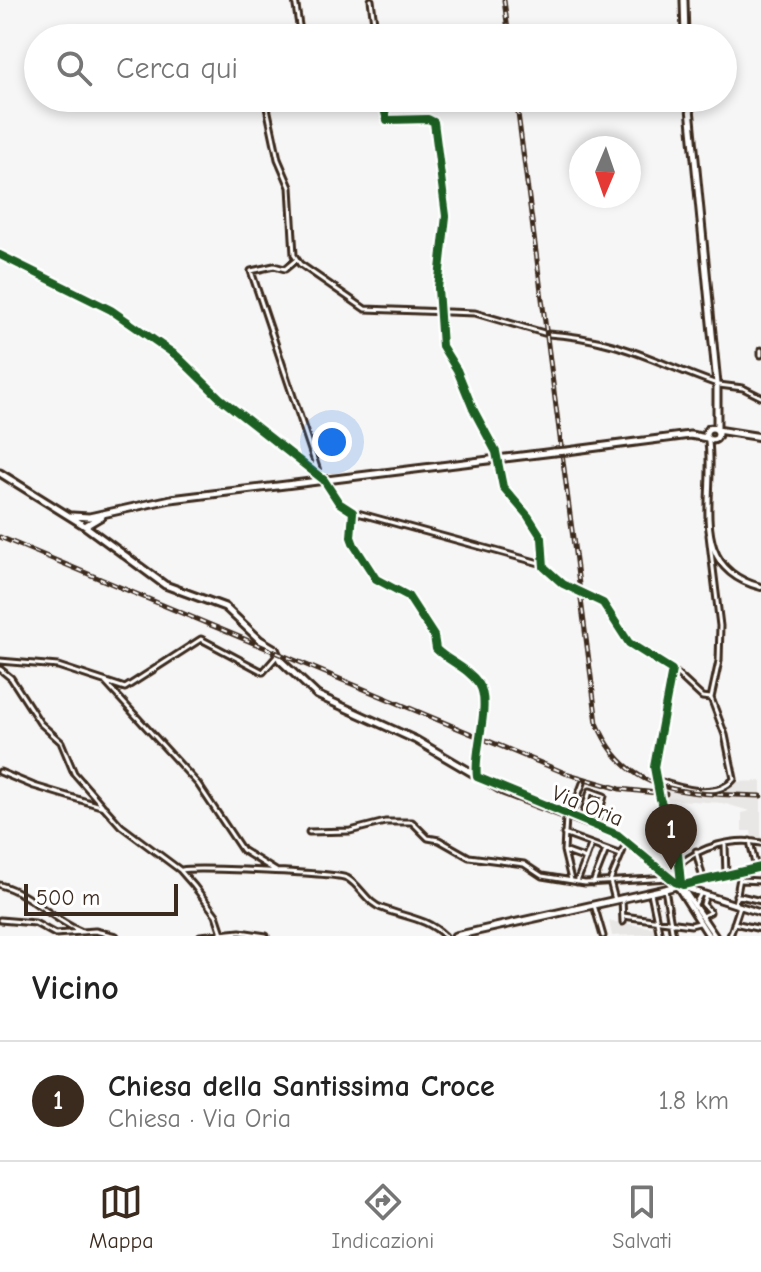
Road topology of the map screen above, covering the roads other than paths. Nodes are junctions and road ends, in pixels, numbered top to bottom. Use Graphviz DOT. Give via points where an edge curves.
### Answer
graph roads {
  1 [pos="295,0"];
  2 [pos="371,0"];
  3 [pos="681,0"];
  4 [pos="299,24"];
  5 [pos="374,24"];
  6 [pos="684,24"];
  7 [pos="268,112"];
  8 [pos="385,112"];
  9 [pos="690,112"];
  10 [pos="0,255"];
  11 [pos="296,260"];
  12 [pos="438,314"];
  13 [pos="717,384"];
  14 [pos="761,397"];
  15 [pos="716,410"];
  16 [pos="708,429"];
  17 [pos="717,430"];
  18 [pos="690,435"];
  19 [pos="736,435"];
  20 [pos="761,437"];
  21 [pos="708,438"];
  22 [pos="716,439"];
  23 [pos="709,453"];
  24 [pos="496,459"];
  25 [pos="0,473"];
  26 [pos="322,479"];
  27 [pos="130,508"];
  28 [pos="353,512"];
  29 [pos="68,515"];
  30 [pos="91,517"];
  31 [pos="99,517"];
  32 [pos="84,526"];
  33 [pos="709,535"];
  34 [pos="101,537"];
  35 [pos="543,564"];
  36 [pos="761,587"];
  37 [pos="277,656"];
  38 [pos="0,661"];
  39 [pos="0,669"];
  40 [pos="672,669"];
  41 [pos="104,681"];
  42 [pos="711,698"];
  43 [pos="0,772"];
  44 [pos="477,777"];
  45 [pos="656,780"];
  46 [pos="583,783"];
  47 [pos="104,807"];
  48 [pos="568,816"];
  49 [pos="582,821"];
  50 [pos="595,827"];
  51 [pos="309,832"];
  52 [pos="564,834"];
  53 [pos="627,841"];
  54 [pos="750,841"];
  55 [pos="761,843"];
  56 [pos="591,845"];
  57 [pos="725,845"];
  58 [pos="606,850"];
  59 [pos="564,851"];
  60 [pos="696,851"];
  61 [pos="621,855"];
  62 [pos="586,859"];
  63 [pos="680,864"];
  64 [pos="758,868"];
  65 [pos="180,870"];
  66 [pos="278,872"];
  67 [pos="741,872"];
  68 [pos="726,875"];
  69 [pos="669,878"];
  70 [pos="571,880"];
  71 [pos="703,880"];
  72 [pos="739,880"];
  73 [pos="610,881"];
  74 [pos="761,881"];
  75 [pos="577,882"];
  76 [pos="593,883"];
  77 [pos="0,885"];
  78 [pos="680,885"];
  79 [pos="665,889"];
  80 [pos="650,892"];
  81 [pos="703,894"];
  82 [pos="736,895"];
  83 [pos="622,898"];
  84 [pos="615,900"];
  85 [pos="761,901"];
  86 [pos="594,905"];
  87 [pos="737,905"];
  88 [pos="694,906"];
  89 [pos="761,913"];
  90 [pos="623,916"];
  91 [pos="0,920"];
  92 [pos="657,920"];
  93 [pos="700,920"];
  94 [pos="623,922"];
  95 [pos="671,923"];
  96 [pos="734,923"];
  97 [pos="761,929"];
  98 [pos="83,932"];
  99 [pos="116,936"];
  100 [pos="200,936"];
  101 [pos="222,936"];
  102 [pos="266,936"];
  103 [pos="445,936"];
  104 [pos="455,936"];
  105 [pos="603,936"];
  106 [pos="658,936"];
  107 [pos="673,936"];
  108 [pos="712,936"];
  109 [pos="730,936"];
  1 -- 4 [label="street"];
  2 -- 5 [label="street"];
  3 -- 6 [label="main road"];
  7 -- 11 [label="street" via="290,187"];
  8 -- 12 [label="street" via="387,120 434,122 446,216"];
  9 -- 13 [label="main road"];
  10 -- 26 [label="street" via="111,310 177,356 221,399"];
  11 -- 12 [label="street" via="365,309"];
  11 -- 26 [label="street" via="285,269 251,271"];
  12 -- 13 [label="street" via="475,313 546,334 588,336"];
  12 -- 24 [label="street" via="442,346"];
  13 -- 14 [label="street"];
  13 -- 15 [label="main road"];
  15 -- 16 [label="main road"];
  15 -- 17 [label="main road"];
  16 -- 17 [label="main road"];
  16 -- 18 [label="main road"];
  16 -- 21 [label="main road"];
  17 -- 19 [label="main road"];
  17 -- 22 [label="main road"];
  18 -- 21 [label="main road"];
  18 -- 24 [label="main road, bridge"];
  19 -- 20 [label="main road"];
  19 -- 22 [label="main road"];
  21 -- 22 [label="main road"];
  21 -- 23 [label="street"];
  22 -- 23 [label="street"];
  23 -- 33 [label="street"];
  24 -- 26 [label="main road"];
  24 -- 35 [label="street" via="504,489 542,538"];
  25 -- 29 [label="main road, Via Oria"];
  26 -- 27 [label="main road"];
  26 -- 28 [label="street" via="339,503"];
  27 -- 30 [label="main road"];
  27 -- 31 [label="main road"];
  28 -- 35 [label="street"];
  28 -- 44 [label="street" via="352,541 376,579 408,596 434,636 436,649 480,685"];
  29 -- 30 [label="main road"];
  29 -- 32 [label="main road, Via Oria"];
  30 -- 32 [label="main road"];
  31 -- 32 [label="main road"];
  31 -- 34 [label="main road" via="94,525"];
  32 -- 34 [label="main road, Via Oria"];
  33 -- 36 [label="street" via="723,566 740,580"];
  33 -- 42 [label="street" via="720,626"];
  34 -- 37 [label="main road, Via Oria" via="165,585 225,607"];
  35 -- 40 [label="street" via="563,584 603,603 629,643"];
  37 -- 41 [label="street" via="263,672 201,639 125,688"];
  37 -- 44 [label="main road, Via Oria" via="317,695 416,740"];
  38 -- 41 [label="street" via="58,666"];
  39 -- 47 [label="street" via="61,742 74,773"];
  40 -- 42 [label="street" via="702,697"];
  40 -- 45 [label="street" via="654,758"];
  41 -- 66 [label="street" via="198,784 242,850"];
  42 -- 45 [label="street" via="725,735 733,781 704,790"];
  43 -- 47 [label="street"];
  44 -- 48 [label="main road, Via Oria"];
  45 -- 63 [label="street" via="676,835"];
  46 -- 48 [label="street"];
  47 -- 65 [label="street"];
  48 -- 49 [label="main road, Via Oria"];
  48 -- 52 [label="street"];
  49 -- 50 [label="main road, Via Oria"];
  49 -- 50 [label="street" via="590,791 604,796"];
  50 -- 53 [label="main road, Via Oria"];
  51 -- 70 [label="street" via="412,822 428,838 469,857 524,864 538,875"];
  52 -- 56 [label="street"];
  52 -- 59 [label="street"];
  53 -- 61 [label="street"];
  53 -- 69 [label="main road, Via Oria"];
  54 -- 55 [label="street"];
  54 -- 57 [label="street"];
  54 -- 64 [label="street"];
  56 -- 58 [label="street"];
  56 -- 62 [label="street"];
  57 -- 60 [label="street"];
  57 -- 68 [label="street"];
  58 -- 61 [label="street"];
  58 -- 76 [label="street"];
  59 -- 62 [label="street"];
  59 -- 70 [label="street"];
  60 -- 63 [label="street"];
  60 -- 71 [label="street"];
  61 -- 73 [label="street"];
  62 -- 75 [label="street"];
  63 -- 78 [label="street"];
  64 -- 67 [label="main road"];
  65 -- 66 [label="street" via="215,866"];
  65 -- 101 [label="street" via="209,904"];
  66 -- 103 [label="street" via="345,877 377,906 430,922"];
  67 -- 68 [label="main road"];
  67 -- 72 [label="street"];
  68 -- 71 [label="main road"];
  69 -- 73 [label="street"];
  69 -- 78 [label="main road, Via Oria"];
  70 -- 75 [label="street"];
  71 -- 78 [label="main road"];
  72 -- 74 [label="street"];
  72 -- 82 [label="street"];
  73 -- 76 [label="street"];
  73 -- 84 [label="street"];
  75 -- 76 [label="street"];
  77 -- 98 [label="street"];
  78 -- 79 [label="main road"];
  78 -- 81 [label="street"];
  78 -- 88 [label="street"];
  78 -- 93 [label="street"];
  79 -- 80 [label="main road"];
  79 -- 95 [label="street"];
  80 -- 83 [label="main road"];
  80 -- 92 [label="street"];
  81 -- 87 [label="street"];
  81 -- 88 [label="street"];
  81 -- 93 [label="street" via="710,912"];
  82 -- 85 [label="street"];
  82 -- 87 [label="street"];
  83 -- 84 [label="main road"];
  83 -- 90 [label="street"];
  84 -- 86 [label="main road"];
  86 -- 104 [label="main road"];
  86 -- 105 [label="street"];
  87 -- 89 [label="street"];
  87 -- 96 [label="street"];
  88 -- 93 [label="street"];
  90 -- 92 [label="street"];
  90 -- 94 [label="street"];
  91 -- 98 [label="street" via="35,923 55,934"];
  92 -- 95 [label="street"];
  92 -- 106 [label="street"];
  93 -- 95 [label="street"];
  93 -- 108 [label="street"];
  95 -- 107 [label="street"];
  96 -- 97 [label="street"];
  96 -- 109 [label="street"];
  98 -- 99 [label="street"];
  100 -- 101 [label="street"];
  101 -- 102 [label="street"];
}
